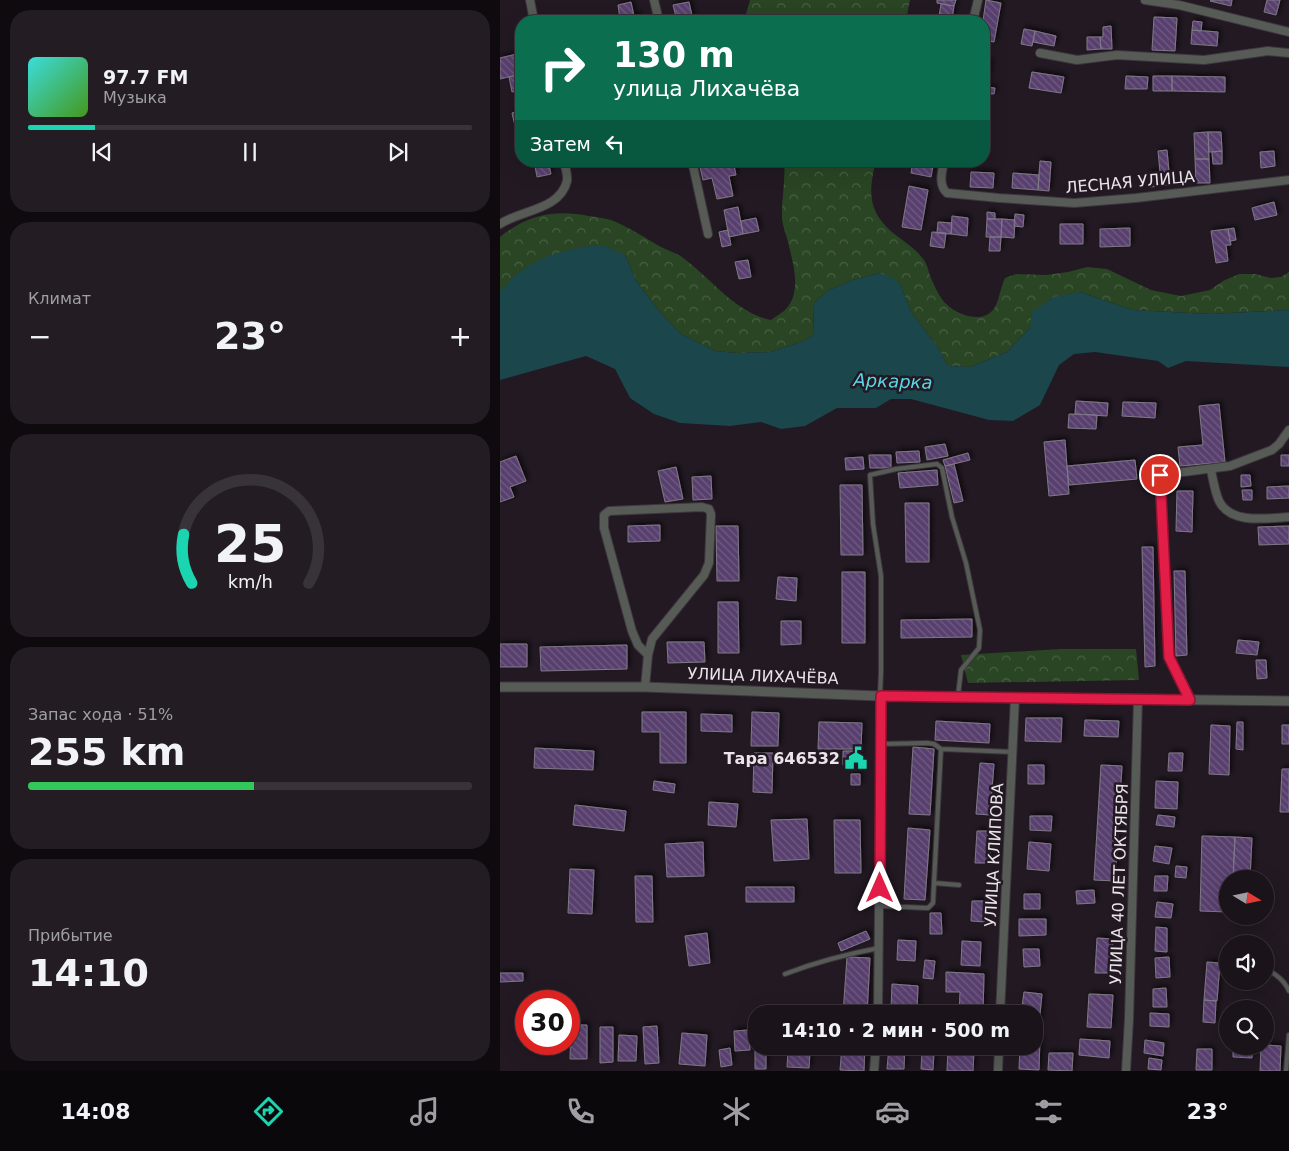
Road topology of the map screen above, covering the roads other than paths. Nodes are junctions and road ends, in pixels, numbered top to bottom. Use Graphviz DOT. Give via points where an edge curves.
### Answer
graph roads {
  1 [pos="530,0"];
  2 [pos="654,0"];
  3 [pos="978,0"];
  4 [pos="1145,0"];
  5 [pos="1180,3"];
  6 [pos="533,15"];
  7 [pos="658,15"];
  8 [pos="974,15"];
  9 [pos="1289,32"];
  10 [pos="1040,53"];
  11 [pos="1289,53"];
  12 [pos="565,167"];
  13 [pos="693,167"];
  14 [pos="943,167"];
  15 [pos="1289,180"];
  16 [pos="500,224"];
  17 [pos="708,234"];
  18 [pos="1289,430"];
  19 [pos="1211,470"];
  20 [pos="1289,517"];
  21 [pos="648,655"];
  22 [pos="500,687"];
  23 [pos="645,687"];
  24 [pos="880,696"];
  25 [pos="958,697"];
  26 [pos="1015,697"];
  27 [pos="1138,699"];
  28 [pos="1190,700"];
  29 [pos="1289,701"];
  30 [pos="881,744"];
  31 [pos="940,749"];
  32 [pos="1013,752"];
  33 [pos="934,883"];
  34 [pos="959,884"];
  35 [pos="880,906"];
  36 [pos="879,948"];
  37 [pos="1274,973"];
  38 [pos="785,974"];
  39 [pos="1289,991"];
  40 [pos="878,1005"];
  41 [pos="1000,1005"];
  42 [pos="1289,1035"];
  43 [pos="875,1055"];
  44 [pos="999,1055"];
  45 [pos="874,1071"];
  46 [pos="998,1071"];
  47 [pos="1126,1071"];
  48 [pos="1286,1071"];
  1 -- 6 [label="street"];
  2 -- 7 [label="street"];
  3 -- 8 [label="street"];
  4 -- 5 [label="street"];
  5 -- 9 [label="street"];
  10 -- 11 [label="street" via="1077,60 1117,55 1204,60 1268,51"];
  12 -- 16 [label="street" via="568,179 561,194 542,207"];
  13 -- 17 [label="street"];
  14 -- 15 [label="street, ЛЕСНАЯ УЛИЦА" via="941,182 948,193 1074,203"];
  18 -- 19 [label="street" via="1272,450"];
  19 -- 20 [label="street" via="1219,501 1228,511 1249,518"];
  19 -- 28 [label="street" via="1160,475 1169,657"];
  21 -- 21 [label="street" via="652,639 704,575 709,563 709,509 609,511 604,515 604,528 632,631 638,645"];
  21 -- 23 [label="street"];
  22 -- 23 [label="street, УЛИЦА ЛИХАЧЁВА"];
  23 -- 24 [label="street, УЛИЦА ЛИХАЧЁВА"];
  24 -- 25 [label="street, УЛИЦА ЛИХАЧЁВА"];
  24 -- 25 [label="lane" via="881,576 870,475 937,464 942,468 980,630 979,648 961,670"];
  24 -- 30 [label="street"];
  25 -- 26 [label="street, УЛИЦА ЛИХАЧЁВА"];
  26 -- 27 [label="street, УЛИЦА ЛИХАЧЁВА"];
  26 -- 32 [label="street, УЛИЦА КЛИПОВА"];
  27 -- 28 [label="street, УЛИЦА ЛИХАЧЁВА"];
  27 -- 47 [label="street, УЛИЦА 40 ЛЕТ ОКТЯБРЯ"];
  28 -- 29 [label="street, УЛИЦА ЛИХАЧЁВА"];
  30 -- 31 [label="lane" via="926,743"];
  30 -- 35 [label="street"];
  31 -- 32 [label="lane"];
  31 -- 33 [label="lane"];
  32 -- 41 [label="street, УЛИЦА КЛИПОВА"];
  33 -- 34 [label="lane"];
  33 -- 35 [label="lane" via="933,904 928,908"];
  35 -- 36 [label="street"];
  36 -- 38 [label="lane" via="810,964"];
  36 -- 40 [label="street"];
  37 -- 39 [label="lane"];
  42 -- 48 [label="lane"];
  43 -- 45 [label="street"];
  44 -- 46 [label="street"];
}
